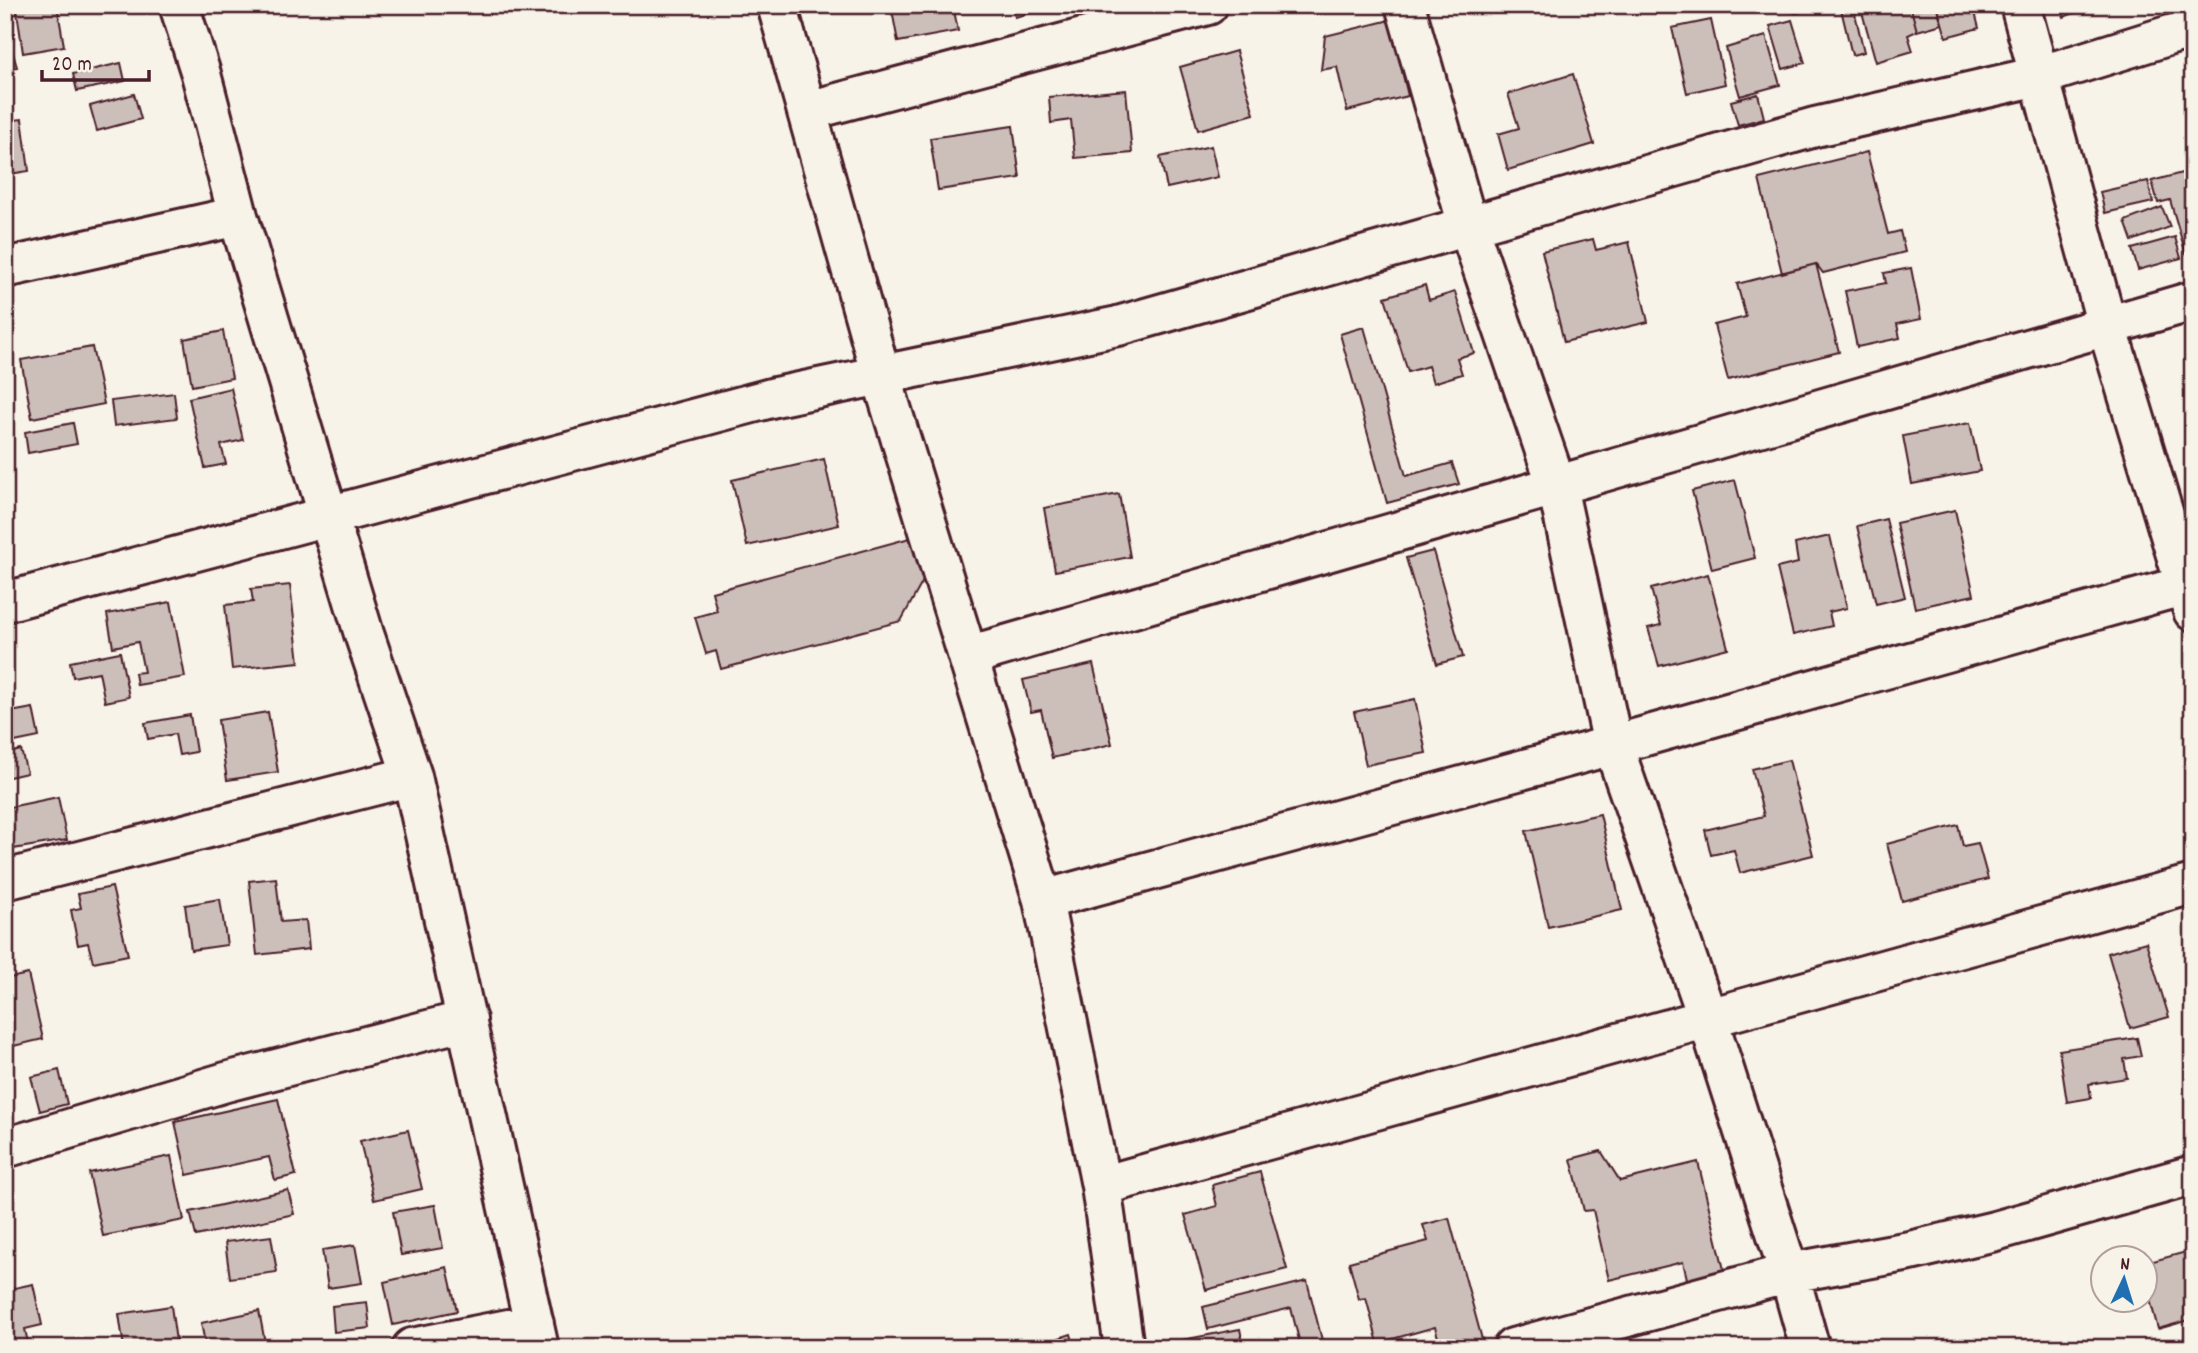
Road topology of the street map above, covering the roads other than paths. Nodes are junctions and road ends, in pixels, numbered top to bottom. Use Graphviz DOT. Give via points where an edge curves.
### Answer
graph roads {
  1 [pos="179,5"];
  2 [pos="777,5"];
  3 [pos="1208,5"];
  4 [pos="1405,5"];
  5 [pos="2020,5"];
  6 [pos="2193,29"];
  7 [pos="2039,76"];
  8 [pos="807,111"];
  9 [pos="238,216"];
  10 [pos="1468,226"];
  11 [pos="5,268"];
  12 [pos="2193,301"];
  13 [pos="2107,326"];
  14 [pos="881,375"];
  15 [pos="1557,486"];
  16 [pos="331,517"];
  17 [pos="2190,593"];
  18 [pos="5,602"];
  19 [pos="968,656"];
  20 [pos="1613,745"];
  21 [pos="412,776"];
  22 [pos="5,880"];
  23 [pos="2193,884"];
  24 [pos="1044,900"];
  25 [pos="1707,1016"];
  26 [pos="467,1020"];
  27 [pos="5,1148"];
  28 [pos="2193,1175"];
  29 [pos="1101,1186"];
  30 [pos="1789,1273"];
  31 [pos="536,1336"];
  32 [pos="412,1348"];
  33 [pos="1124,1348"];
  34 [pos="1513,1348"];
  35 [pos="1810,1348"];
  1 -- 9 [label="street"];
  2 -- 8 [label="street"];
  3 -- 8 [label="street"];
  4 -- 10 [label="street"];
  5 -- 7 [label="street"];
  6 -- 7 [label="street"];
  7 -- 10 [label="street" via="1815,127"];
  7 -- 13 [label="street"];
  8 -- 14 [label="street"];
  9 -- 11 [label="street"];
  9 -- 16 [label="street"];
  10 -- 14 [label="street" via="1118,326"];
  10 -- 15 [label="street"];
  12 -- 13 [label="street"];
  13 -- 15 [label="street"];
  13 -- 17 [label="street"];
  14 -- 16 [label="street" via="775,397"];
  14 -- 19 [label="street"];
  15 -- 19 [label="street"];
  15 -- 20 [label="street"];
  16 -- 18 [label="street"];
  16 -- 21 [label="street"];
  17 -- 20 [label="street"];
  19 -- 24 [label="street"];
  20 -- 24 [label="street"];
  20 -- 25 [label="street"];
  21 -- 22 [label="street"];
  21 -- 26 [label="street"];
  23 -- 25 [label="street"];
  24 -- 29 [label="street"];
  25 -- 29 [label="street"];
  25 -- 30 [label="street"];
  26 -- 27 [label="street" via="226,1082"];
  26 -- 31 [label="street"];
  28 -- 30 [label="street" via="1995,1231"];
  29 -- 33 [label="street"];
  30 -- 34 [label="street"];
  30 -- 35 [label="street"];
  31 -- 32 [label="street"];
}
